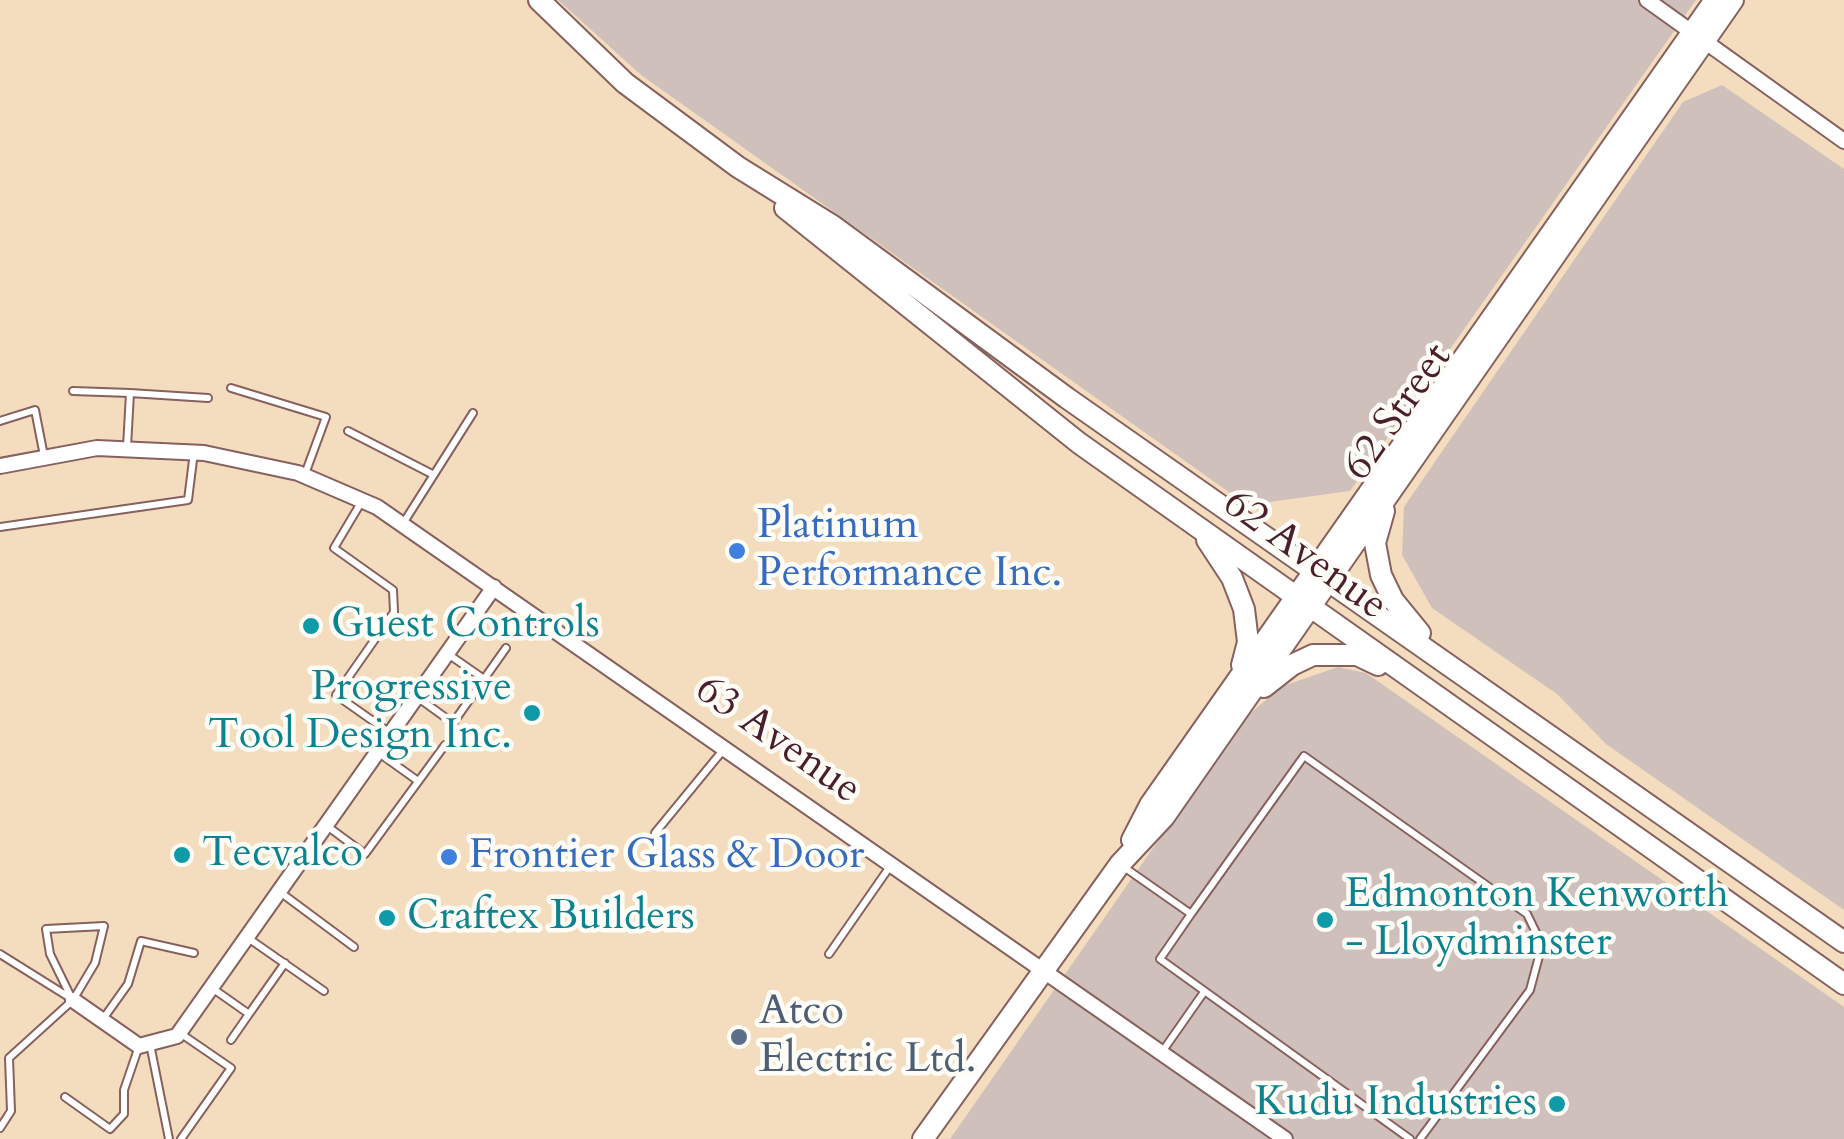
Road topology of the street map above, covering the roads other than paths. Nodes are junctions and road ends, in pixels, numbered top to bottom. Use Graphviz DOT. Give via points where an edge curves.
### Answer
graph roads {
  1 [pos="538,0"];
  2 [pos="1648,0"];
  3 [pos="1715,0"];
  4 [pos="1734,0"];
  5 [pos="1697,39"];
  6 [pos="1844,141"];
  7 [pos="738,167"];
  8 [pos="231,388"];
  9 [pos="73,391"];
  10 [pos="130,393"];
  11 [pos="208,398"];
  12 [pos="473,413"];
  13 [pos="0,420"];
  14 [pos="348,431"];
  15 [pos="128,448"];
  16 [pos="199,452"];
  17 [pos="44,456"];
  18 [pos="0,466"];
  19 [pos="1405,468"];
  20 [pos="434,474"];
  21 [pos="304,476"];
  22 [pos="363,500"];
  23 [pos="1194,522"];
  24 [pos="403,523"];
  25 [pos="0,528"];
  26 [pos="1323,574"];
  27 [pos="494,587"];
  28 [pos="1304,602"];
  29 [pos="506,648"];
  30 [pos="447,653"];
  31 [pos="1437,654"];
  32 [pos="484,680"];
  33 [pos="1412,680"];
  34 [pos="1232,688"];
  35 [pos="416,697"];
  36 [pos="1234,716"];
  37 [pos="390,734"];
  38 [pos="444,744"];
  39 [pos="725,748"];
  40 [pos="378,752"];
  41 [pos="418,781"];
  42 [pos="326,825"];
  43 [pos="655,833"];
  44 [pos="892,864"];
  45 [pos="1120,864"];
  46 [pos="279,892"];
  47 [pos="1191,914"];
  48 [pos="247,937"];
  49 [pos="1844,942"];
  50 [pos="354,947"];
  51 [pos="194,953"];
  52 [pos="0,954"];
  53 [pos="829,954"];
  54 [pos="284,964"];
  55 [pos="1043,969"];
  56 [pos="1844,984"];
  57 [pos="212,987"];
  58 [pos="324,991"];
  59 [pos="1204,992"];
  60 [pos="73,1000"];
  61 [pos="249,1014"];
  62 [pos="102,1020"];
  63 [pos="179,1032"];
  64 [pos="231,1040"];
  65 [pos="145,1044"];
  66 [pos="1162,1053"];
  67 [pos="65,1097"];
  68 [pos="0,1128"];
  69 [pos="169,1139"];
  70 [pos="181,1139"];
  71 [pos="923,1139"];
  72 [pos="1285,1139"];
  73 [pos="1410,1139"];
  74 [pos="1420,1139"];
  1 -- 7 [label="main road, 62 Avenue" via="625,83"];
  2 -- 5 [label="street"];
  3 -- 5 [label="main road, 62 Street"];
  4 -- 5 [label="main road, 62 Street"];
  5 -- 6 [label="street"];
  5 -- 19 [label="main road, 62 Street"];
  5 -- 26 [label="main road, 62 Street"];
  7 -- 23 [label="main road, 62 Avenue" via="1051,422"];
  7 -- 26 [label="main road, 62 Avenue" via="833,226"];
  8 -- 21 [label="lane" via="326,417"];
  9 -- 10 [label="lane"];
  10 -- 11 [label="lane"];
  10 -- 15 [label="lane"];
  12 -- 20 [label="lane"];
  13 -- 17 [label="lane" via="36,410"];
  14 -- 20 [label="lane"];
  15 -- 16 [label="street, 63 Avenue"];
  15 -- 17 [label="street, 63 Avenue"];
  16 -- 21 [label="street, 63 Avenue"];
  16 -- 25 [label="lane" via="188,500"];
  17 -- 18 [label="street, 63 Avenue"];
  19 -- 26 [label="main road, 62 Street"];
  19 -- 31 [label="main road" via="1376,543 1393,600"];
  20 -- 24 [label="lane"];
  21 -- 22 [label="street, 63 Avenue"];
  22 -- 24 [label="street, 63 Avenue"];
  22 -- 37 [label="lane" via="334,548 394,590 394,612 336,695"];
  23 -- 28 [label="main road, 62 Avenue"];
  23 -- 34 [label="main road" via="1226,566 1244,609 1248,642"];
  24 -- 27 [label="street, 63 Avenue"];
  26 -- 28 [label="main road, 62 Street"];
  26 -- 31 [label="main road, 62 Avenue"];
  27 -- 30 [label="street"];
  27 -- 39 [label="street, 63 Avenue"];
  28 -- 33 [label="main road, 62 Avenue"];
  28 -- 34 [label="main road, 62 Street"];
  28 -- 36 [label="main road, 62 Street"];
  29 -- 32 [label="lane"];
  30 -- 32 [label="lane"];
  30 -- 35 [label="street"];
  31 -- 49 [label="main road, 62 Avenue"];
  32 -- 35 [label="lane" via="453,723"];
  33 -- 36 [label="main road" via="1357,655 1313,656 1280,672"];
  33 -- 56 [label="main road, 62 Avenue"];
  34 -- 45 [label="main road, 62 Street" via="1150,806"];
  35 -- 37 [label="street"];
  36 -- 45 [label="main road, 62 Street" via="1164,816"];
  37 -- 40 [label="street"];
  38 -- 41 [label="lane"];
  39 -- 43 [label="lane"];
  39 -- 44 [label="street, 63 Avenue"];
  40 -- 41 [label="lane"];
  40 -- 42 [label="street"];
  41 -- 42 [label="lane" via="366,854"];
  42 -- 46 [label="street"];
  44 -- 53 [label="lane"];
  44 -- 55 [label="street, 63 Avenue"];
  45 -- 47 [label="lane"];
  45 -- 55 [label="main road, 62 Street"];
  46 -- 48 [label="street"];
  46 -- 50 [label="lane"];
  47 -- 59 [label="lane" via="1160,959"];
  47 -- 74 [label="lane" via="1304,756 1528,914 1542,946 1530,990"];
  48 -- 54 [label="lane"];
  48 -- 57 [label="street"];
  51 -- 62 [label="lane" via="141,941 128,984"];
  52 -- 60 [label="lane"];
  54 -- 58 [label="lane"];
  54 -- 61 [label="lane"];
  55 -- 66 [label="street, 63 Avenue"];
  55 -- 71 [label="main road, 62 Street"];
  57 -- 61 [label="lane"];
  57 -- 63 [label="street"];
  59 -- 66 [label="lane"];
  59 -- 73 [label="lane"];
  60 -- 60 [label="lane" via="50,954 46,929 104,926 95,963"];
  60 -- 62 [label="street"];
  60 -- 68 [label="lane" via="9,1058 11,1111"];
  61 -- 64 [label="lane"];
  62 -- 65 [label="street"];
  63 -- 65 [label="street"];
  63 -- 70 [label="lane" via="232,1068"];
  65 -- 67 [label="lane" via="124,1090 124,1114 110,1129"];
  65 -- 69 [label="lane"];
  66 -- 72 [label="street, 63 Avenue"];
}
